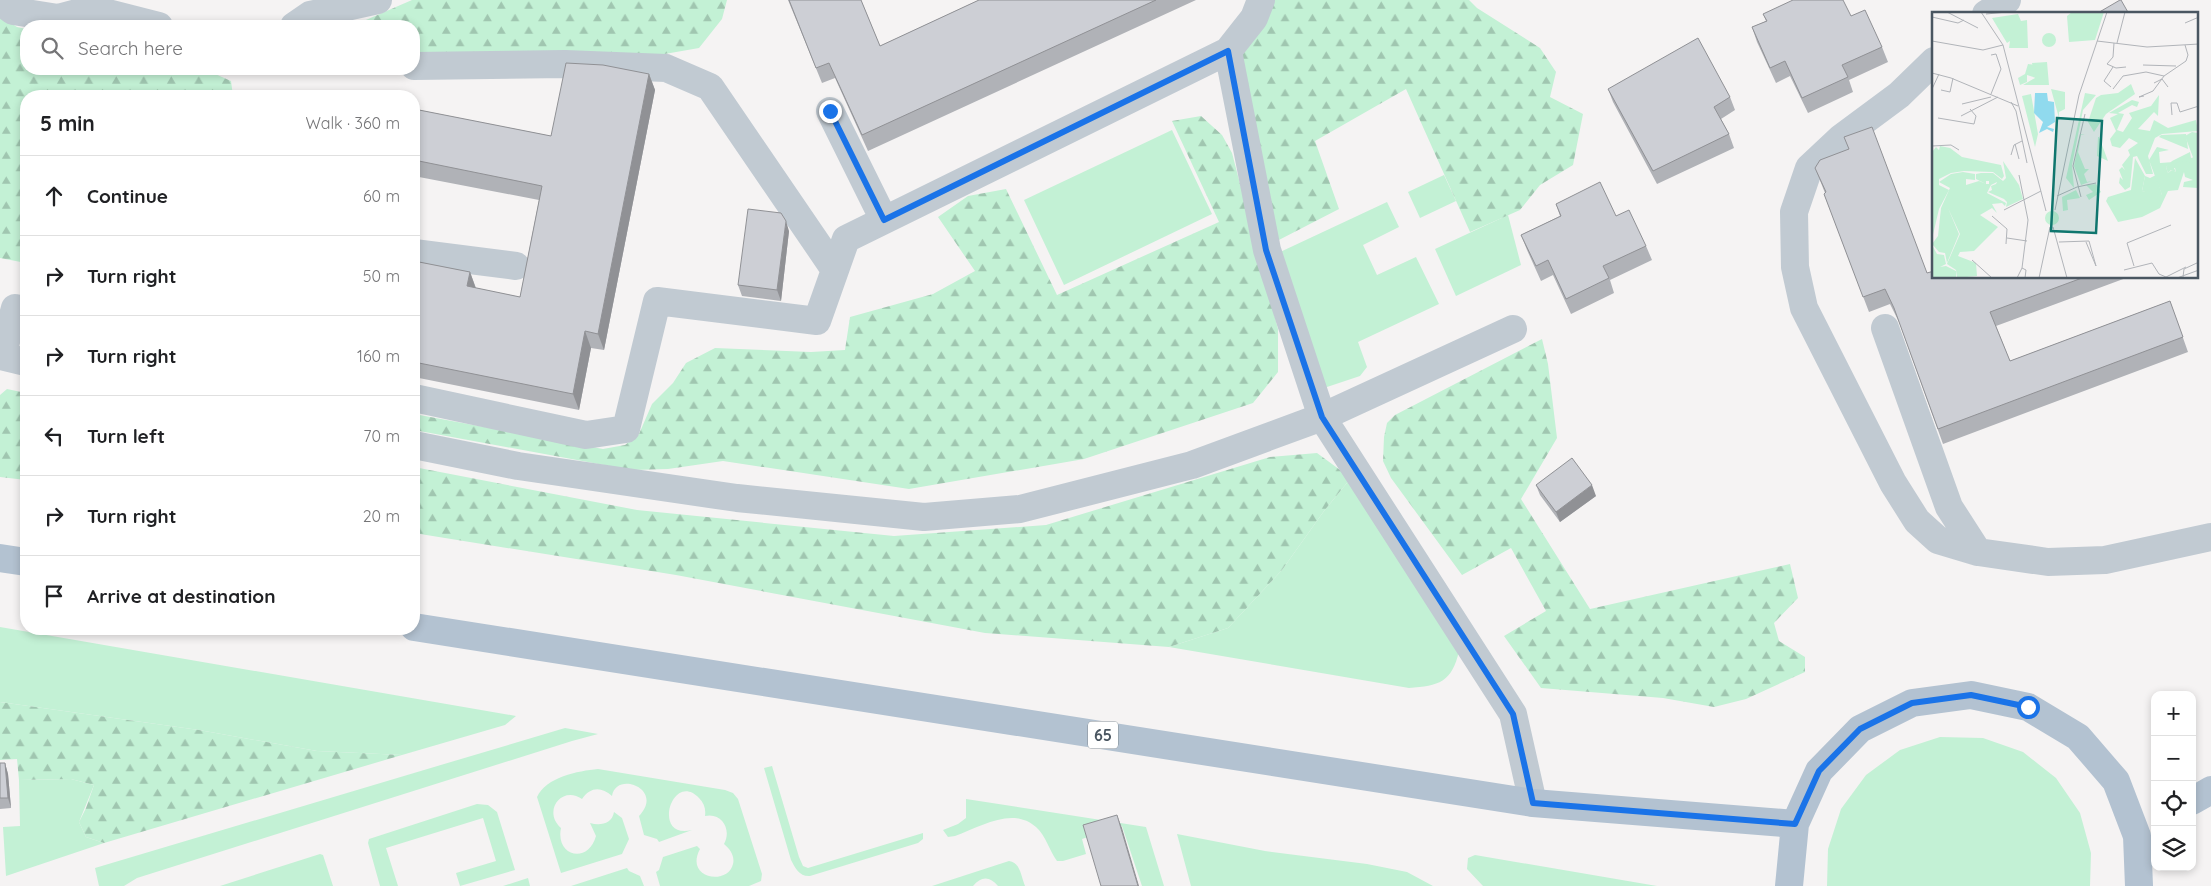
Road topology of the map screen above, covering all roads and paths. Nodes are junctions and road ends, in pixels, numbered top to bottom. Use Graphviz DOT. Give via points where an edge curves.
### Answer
graph roads {
  1 [pos="378,0"];
  2 [pos="1261,0"];
  3 [pos="2007,0"];
  4 [pos="0,1"];
  5 [pos="1989,12"];
  6 [pos="135,20"];
  7 [pos="304,20"];
  8 [pos="1228,51"];
  9 [pos="1932,63"];
  10 [pos="420,66"];
  11 [pos="830,111"];
  12 [pos="884,220"];
  13 [pos="420,254"];
  14 [pos="516,266"];
  15 [pos="835,270"];
  16 [pos="20,309"];
  17 [pos="1885,328"];
  18 [pos="1513,329"];
  19 [pos="9,358"];
  20 [pos="420,399"];
  21 [pos="1322,417"];
  22 [pos="420,445"];
  23 [pos="2211,537"];
  24 [pos="1978,552"];
  25 [pos="0,558"];
  26 [pos="20,561"];
  27 [pos="420,628"];
  28 [pos="2211,790"];
  29 [pos="2196,799"];
  30 [pos="1533,803"];
  31 [pos="1795,824"];
  32 [pos="2146,831"];
  33 [pos="1789,886"];
  34 [pos="2139,886"];
  1 -- 7 [label="street"];
  2 -- 8 [label="street" via="1254,18"];
  3 -- 5 [label="street"];
  4 -- 6 [label="street" via="13,11 58,18 92,9"];
  8 -- 12 [label="street"];
  8 -- 21 [label="street" via="1266,250"];
  9 -- 24 [label="street" via="1899,95 1842,138 1809,168 1794,212 1795,267 1804,308 1893,483 1917,522 1938,540"];
  10 -- 15 [label="street" via="565,64 666,68 710,87"];
  11 -- 12 [label="street"];
  12 -- 15 [label="street" via="846,239"];
  13 -- 14 [label="street"];
  15 -- 20 [label="street" via="817,320 658,301 626,428 586,435"];
  16 -- 19 [label="street" via="15,308"];
  17 -- 24 [label="street" via="1949,507"];
  18 -- 21 [label="street"];
  21 -- 22 [label="street" via="1192,465 1020,509 924,517 737,498 518,466"];
  21 -- 30 [label="street" via="1513,714"];
  23 -- 24 [label="street" via="2104,560 2048,562"];
  25 -- 26 [label="main road"];
  27 -- 30 [label="main road, 65"];
  28 -- 29 [label="main road"];
  30 -- 31 [label="main road, 65"];
  31 -- 32 [label="main road" via="1819,771 1860,729 1912,703 1971,695 2028,707 2078,737 2116,782"];
  31 -- 33 [label="main road"];
  32 -- 34 [label="main road"];
}
